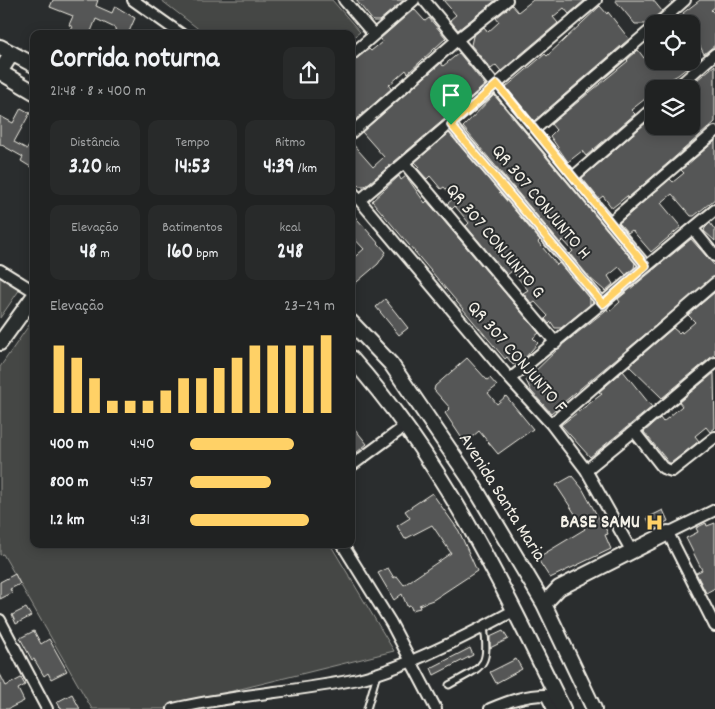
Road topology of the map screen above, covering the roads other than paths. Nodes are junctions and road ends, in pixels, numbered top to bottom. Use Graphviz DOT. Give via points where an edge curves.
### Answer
graph roads {
  1 [pos="133,0"];
  2 [pos="344,0"];
  3 [pos="414,0"];
  4 [pos="424,0"];
  5 [pos="507,0"];
  6 [pos="596,0"];
  7 [pos="685,0"];
  8 [pos="668,15"];
  9 [pos="174,30"];
  10 [pos="374,35"];
  11 [pos="645,35"];
  12 [pos="458,39"];
  13 [pos="6,50"];
  14 [pos="355,52"];
  15 [pos="715,54"];
  16 [pos="30,63"];
  17 [pos="30,70"];
  18 [pos="0,72"];
  19 [pos="685,80"];
  20 [pos="19,83"];
  21 [pos="497,84"];
  22 [pos="30,90"];
  23 [pos="645,115"];
  24 [pos="451,125"];
  25 [pos="355,129"];
  26 [pos="534,130"];
  27 [pos="715,132"];
  28 [pos="404,164"];
  29 [pos="573,177"];
  30 [pos="355,194"];
  31 [pos="360,200"];
  32 [pos="715,210"];
  33 [pos="610,222"];
  34 [pos="693,230"];
  35 [pos="715,256"];
  36 [pos="646,266"];
  37 [pos="0,270"];
  38 [pos="715,284"];
  39 [pos="30,289"];
  40 [pos="30,302"];
  41 [pos="603,304"];
  42 [pos="355,326"];
  43 [pos="0,343"];
  44 [pos="556,343"];
  45 [pos="355,362"];
  46 [pos="715,363"];
  47 [pos="510,379"];
  48 [pos="551,424"];
  49 [pos="404,427"];
  50 [pos="634,431"];
  51 [pos="715,437"];
  52 [pos="355,463"];
  53 [pos="586,470"];
  54 [pos="469,478"];
  55 [pos="448,489"];
  56 [pos="715,510"];
  57 [pos="668,533"];
  58 [pos="344,548"];
  59 [pos="631,550"];
  60 [pos="535,588"];
  61 [pos="559,588"];
  62 [pos="544,604"];
  63 [pos="515,610"];
  64 [pos="0,620"];
  65 [pos="715,626"];
  66 [pos="484,627"];
  67 [pos="411,660"];
  68 [pos="377,674"];
  69 [pos="449,685"];
  70 [pos="552,700"];
  71 [pos="47,709"];
  72 [pos="173,709"];
  73 [pos="366,709"];
  74 [pos="436,709"];
  75 [pos="490,709"];
  76 [pos="563,709"];
  77 [pos="594,709"];
  1 -- 9 [label="street"];
  2 -- 10 [label="street"];
  3 -- 10 [label="street"];
  4 -- 12 [label="street"];
  5 -- 12 [label="street"];
  6 -- 21 [label="street"];
  7 -- 8 [label="street"];
  10 -- 14 [label="street"];
  11 -- 26 [label="street"];
  12 -- 21 [label="street"];
  12 -- 25 [label="street"];
  13 -- 16 [label="main road"];
  13 -- 18 [label="main road"];
  15 -- 19 [label="street"];
  17 -- 20 [label="main road"];
  18 -- 20 [label="main road"];
  20 -- 22 [label="main road"];
  21 -- 24 [label="street"];
  21 -- 26 [label="street"];
  23 -- 29 [label="street"];
  24 -- 28 [label="street"];
  24 -- 41 [label="street, QR 307 CONJUNTO H"];
  26 -- 29 [label="street"];
  27 -- 33 [label="street"];
  28 -- 31 [label="street"];
  28 -- 44 [label="street, QR 307 CONJUNTO G"];
  29 -- 33 [label="street"];
  30 -- 31 [label="street, QR 307 CONJUNTO F"];
  31 -- 47 [label="street, QR 307 CONJUNTO F"];
  32 -- 34 [label="street"];
  33 -- 36 [label="street"];
  34 -- 35 [label="street"];
  34 -- 36 [label="street"];
  36 -- 41 [label="street"];
  37 -- 39 [label="street"];
  38 -- 48 [label="street"];
  40 -- 43 [label="main road"];
  41 -- 44 [label="street"];
  42 -- 54 [label="main road, Avenida Santa Maria" via="391,364"];
  44 -- 47 [label="street"];
  45 -- 49 [label="main road"];
  46 -- 50 [label="street"];
  47 -- 48 [label="street, QR 307 CONJUNTO F"];
  48 -- 53 [label="street, QR 307 CONJUNTO F"];
  49 -- 52 [label="street"];
  49 -- 55 [label="main road"];
  50 -- 51 [label="street" via="663,468 672,471"];
  50 -- 53 [label="street"];
  53 -- 59 [label="street, QR 307 CONJUNTO F"];
  54 -- 55 [label="main road"];
  54 -- 60 [label="main road, Avenida Santa Maria"];
  55 -- 63 [label="main road"];
  56 -- 57 [label="street"];
  57 -- 59 [label="main road"];
  57 -- 65 [label="street"];
  58 -- 67 [label="street"];
  59 -- 61 [label="main road"];
  60 -- 61 [label="main road"];
  60 -- 62 [label="main road, Avenida Santa Maria"];
  61 -- 62 [label="main road"];
  62 -- 77 [label="main road, Avenida Santa Maria"];
  63 -- 66 [label="street"];
  63 -- 70 [label="main road"];
  64 -- 71 [label="street"];
  66 -- 67 [label="street"];
  66 -- 69 [label="lane" via="487,647 484,663"];
  67 -- 68 [label="street"];
  67 -- 74 [label="street"];
  68 -- 72 [label="street"];
  68 -- 73 [label="lane"];
  70 -- 75 [label="street" via="515,698"];
  70 -- 76 [label="main road"];
}
